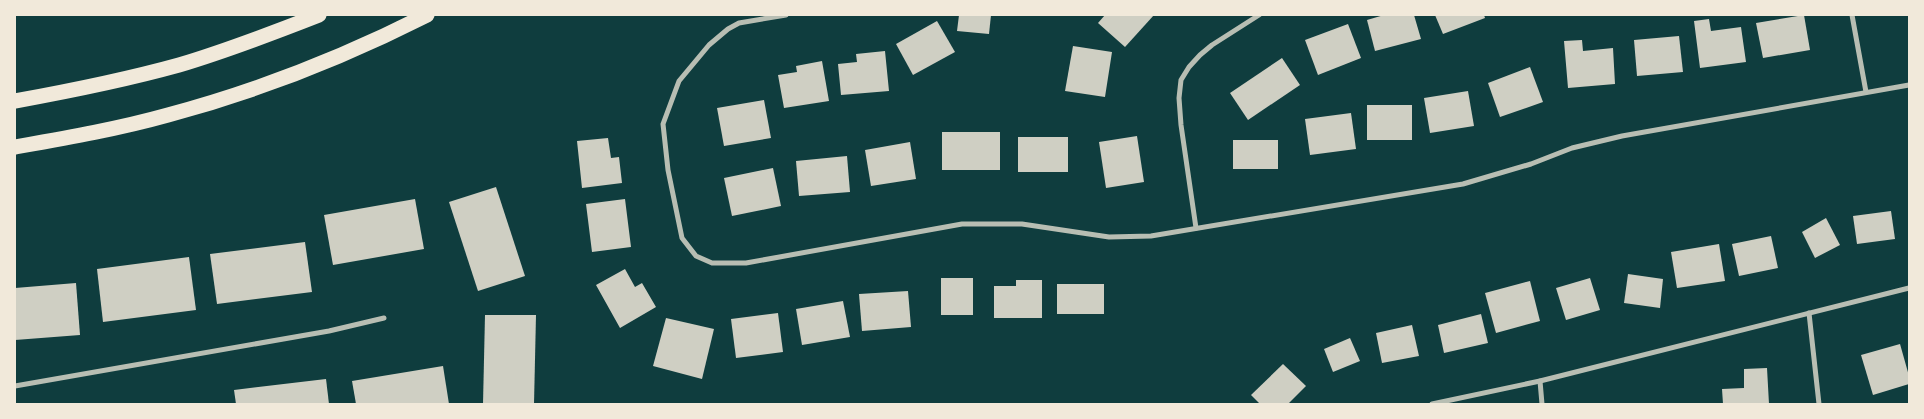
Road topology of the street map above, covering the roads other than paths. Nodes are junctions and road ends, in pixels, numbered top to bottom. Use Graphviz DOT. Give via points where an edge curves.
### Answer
graph roads {
  1 [pos="319,15"];
  2 [pos="428,15"];
  3 [pos="786,15"];
  4 [pos="1259,15"];
  5 [pos="1852,15"];
  6 [pos="1909,85"];
  7 [pos="1866,92"];
  8 [pos="15,101"];
  9 [pos="15,147"];
  10 [pos="1196,228"];
  11 [pos="1909,288"];
  12 [pos="1809,313"];
  13 [pos="384,318"];
  14 [pos="1540,381"];
  15 [pos="15,386"];
  16 [pos="1432,404"];
  17 [pos="1542,404"];
  18 [pos="1819,404"];
  1 -- 8 [label="highway" via="179,64"];
  2 -- 9 [label="highway" via="314,67 238,94 132,124"];
  3 -- 10 [label="street" via="739,23 728,29 709,45 679,81 663,124 668,170 682,238 696,256 712,263 746,263 962,224 1022,224 1109,236 1151,236"];
  4 -- 10 [label="street" via="1200,54 1181,80 1181,124"];
  5 -- 7 [label="street"];
  6 -- 7 [label="street"];
  7 -- 10 [label="street" via="1622,136 1572,148 1463,184"];
  11 -- 12 [label="street"];
  12 -- 14 [label="street"];
  12 -- 18 [label="street"];
  13 -- 15 [label="street" via="329,331"];
  14 -- 16 [label="street"];
  14 -- 17 [label="street"];
}
